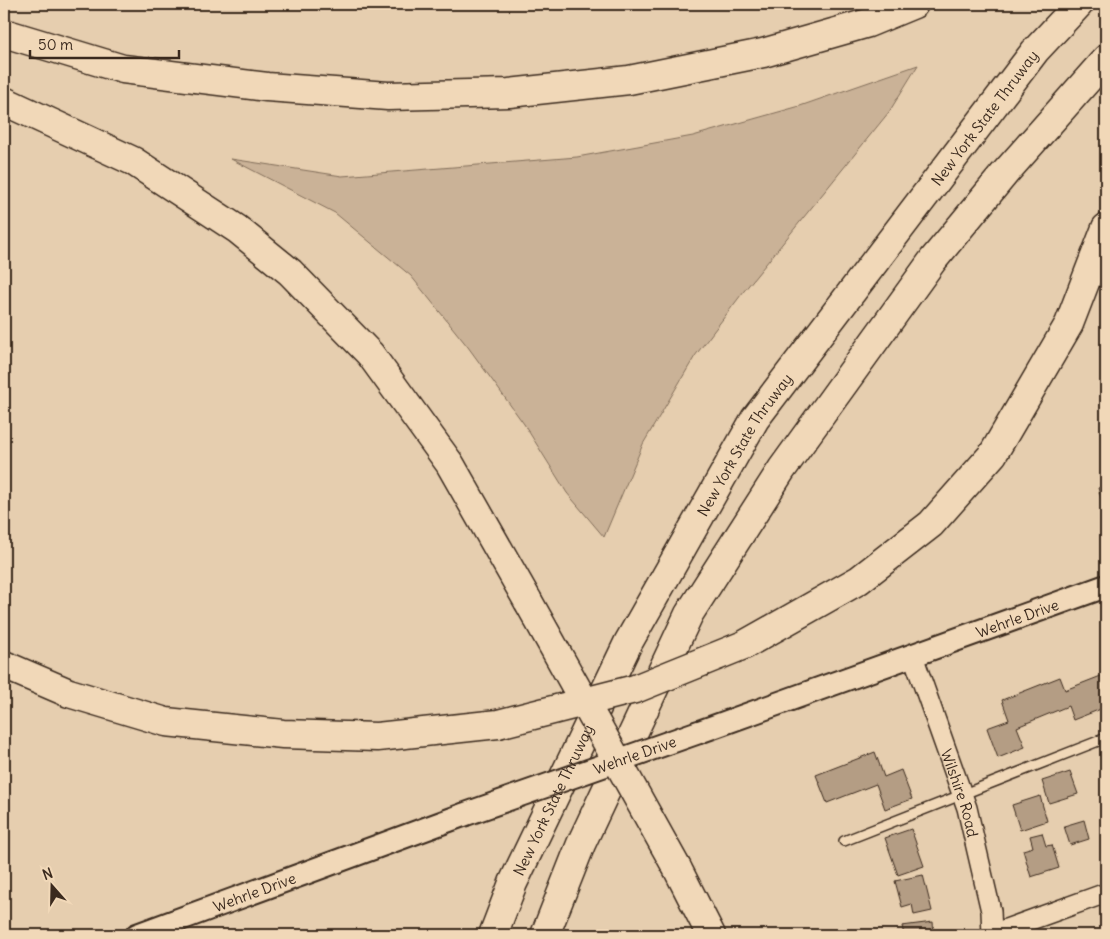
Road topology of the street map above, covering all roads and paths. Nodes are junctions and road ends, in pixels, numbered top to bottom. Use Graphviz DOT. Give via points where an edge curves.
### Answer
graph roads {
  1 [pos="914,4"];
  2 [pos="1079,4"];
  3 [pos="4,33"];
  4 [pos="1106,59"];
  5 [pos="4,101"];
  6 [pos="1106,228"];
  7 [pos="1106,586"];
  8 [pos="913,656"];
  9 [pos="4,665"];
  10 [pos="1106,738"];
  11 [pos="962,793"];
  12 [pos="844,840"];
  13 [pos="1106,894"];
  14 [pos="137,935"];
  15 [pos="493,935"];
  16 [pos="545,935"];
  17 [pos="711,935"];
  18 [pos="992,935"];
  1 -- 3 [label="highway" via="868,23 763,53 629,80 509,93 388,96 267,87 123,69"];
  2 -- 15 [label="highway, New York State Thruway" via="1035,51 755,419 628,643 513,883"];
  4 -- 16 [label="highway" via="933,260 782,469 689,614 581,844"];
  5 -- 17 [label="highway, bridge" via="133,161 237,229 290,272 370,354 450,464 677,868"];
  6 -- 9 [label="highway, bridge" via="1069,324 994,454 931,524 859,580 744,645 635,689 498,724 377,737 283,734 166,722 69,693"];
  7 -- 8 [label="street, Wehrle Drive"];
  8 -- 11 [label="street, Wilshire Road"];
  8 -- 14 [label="street, Wehrle Drive, bridge" via="463,815"];
  10 -- 11 [label="lane"];
  11 -- 12 [label="lane"];
  11 -- 18 [label="street, Wilshire Road" via="991,912"];
  13 -- 18 [label="street"];
}
